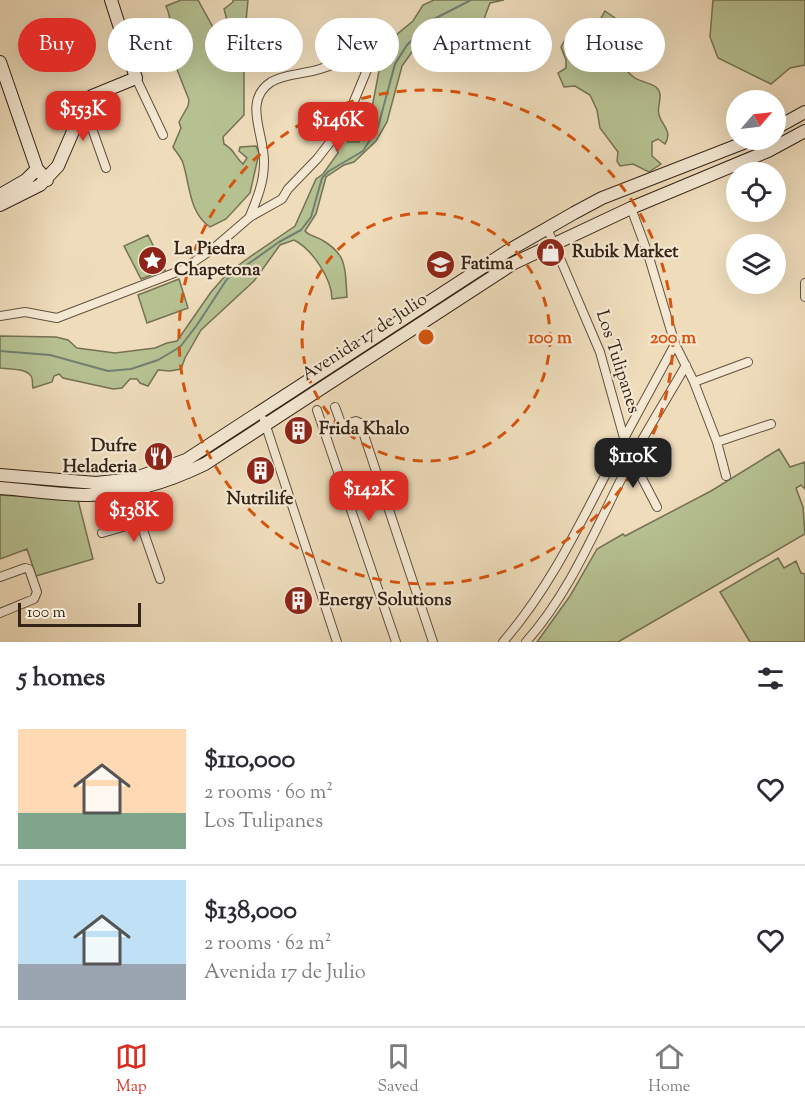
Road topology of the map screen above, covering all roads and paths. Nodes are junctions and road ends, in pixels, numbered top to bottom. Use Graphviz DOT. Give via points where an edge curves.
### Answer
graph roads {
  1 [pos="111,0"];
  2 [pos="0,62"];
  3 [pos="136,78"];
  4 [pos="84,106"];
  5 [pos="805,112"];
  6 [pos="786,122"];
  7 [pos="805,131"];
  8 [pos="163,135"];
  9 [pos="726,150"];
  10 [pos="105,168"];
  11 [pos="37,169"];
  12 [pos="46,180"];
  13 [pos="0,195"];
  14 [pos="0,205"];
  15 [pos="631,208"];
  16 [pos="249,216"];
  17 [pos="547,228"];
  18 [pos="553,245"];
  19 [pos="805,283"];
  20 [pos="805,297"];
  21 [pos="0,316"];
  22 [pos="675,344"];
  23 [pos="748,362"];
  24 [pos="686,365"];
  25 [pos="693,382"];
  26 [pos="335,407"];
  27 [pos="317,410"];
  28 [pos="261,411"];
  29 [pos="265,423"];
  30 [pos="771,424"];
  31 [pos="342,426"];
  32 [pos="324,432"];
  33 [pos="624,438"];
  34 [pos="717,442"];
  35 [pos="632,459"];
  36 [pos="0,475"];
  37 [pos="726,476"];
  38 [pos="0,488"];
  39 [pos="129,490"];
  40 [pos="657,507"];
  41 [pos="140,522"];
  42 [pos="102,533"];
  43 [pos="0,577"];
  44 [pos="160,579"];
  45 [pos="0,613"];
  46 [pos="337,642"];
  47 [pos="396,642"];
  48 [pos="433,642"];
  49 [pos="503,642"];
  50 [pos="526,642"];
  1 -- 3 [label="main road"];
  2 -- 11 [label="main road"];
  3 -- 4 [label="main road" via="97,93"];
  3 -- 8 [label="street"];
  4 -- 10 [label="street"];
  4 -- 12 [label="main road" via="58,166"];
  5 -- 6 [label="main road"];
  7 -- 15 [label="main road, Avenida 17 de Julio" via="768,151"];
  9 -- 17 [label="main road, Avenida 17 de Julio" via="602,198"];
  11 -- 12 [label="main road"];
  11 -- 13 [label="main road"];
  12 -- 14 [label="main road"];
  15 -- 18 [label="main road, Avenida 17 de Julio"];
  15 -- 22 [label="street"];
  16 -- 16 [label="street" via="261,191 264,163 255,109 258,94 273,81 376,48 345,123 282,199"];
  16 -- 21 [label="street" via="182,270 57,318 25,312"];
  17 -- 18 [label="street, Los Tulipanes"];
  17 -- 28 [label="main road, Avenida 17 de Julio"];
  18 -- 29 [label="main road, Avenida 17 de Julio" via="514,263"];
  18 -- 33 [label="street, Los Tulipanes" via="600,352"];
  19 -- 20 [label="street"];
  22 -- 24 [label="street"];
  22 -- 33 [label="street"];
  23 -- 25 [label="street"];
  24 -- 25 [label="street"];
  24 -- 35 [label="street"];
  25 -- 34 [label="street"];
  26 -- 31 [label="street"];
  27 -- 32 [label="street"];
  28 -- 29 [label="street"];
  28 -- 36 [label="main road, Avenida 17 de Julio" via="196,455 133,479 96,483"];
  29 -- 39 [label="main road, Avenida 17 de Julio" via="206,464"];
  29 -- 46 [label="street"];
  30 -- 34 [label="street"];
  31 -- 32 [label="street"];
  31 -- 48 [label="street" via="360,423"];
  32 -- 47 [label="street"];
  33 -- 35 [label="street"];
  33 -- 49 [label="street, Los Tulipanes" via="562,559 527,615"];
  34 -- 37 [label="street"];
  35 -- 40 [label="street"];
  35 -- 50 [label="street" via="573,578"];
  38 -- 39 [label="main road, Avenida 17 de Julio" via="79,495"];
  39 -- 41 [label="street"];
  41 -- 42 [label="street"];
  41 -- 44 [label="street"];
  43 -- 45 [label="street" via="29,569 37,594"];
}
